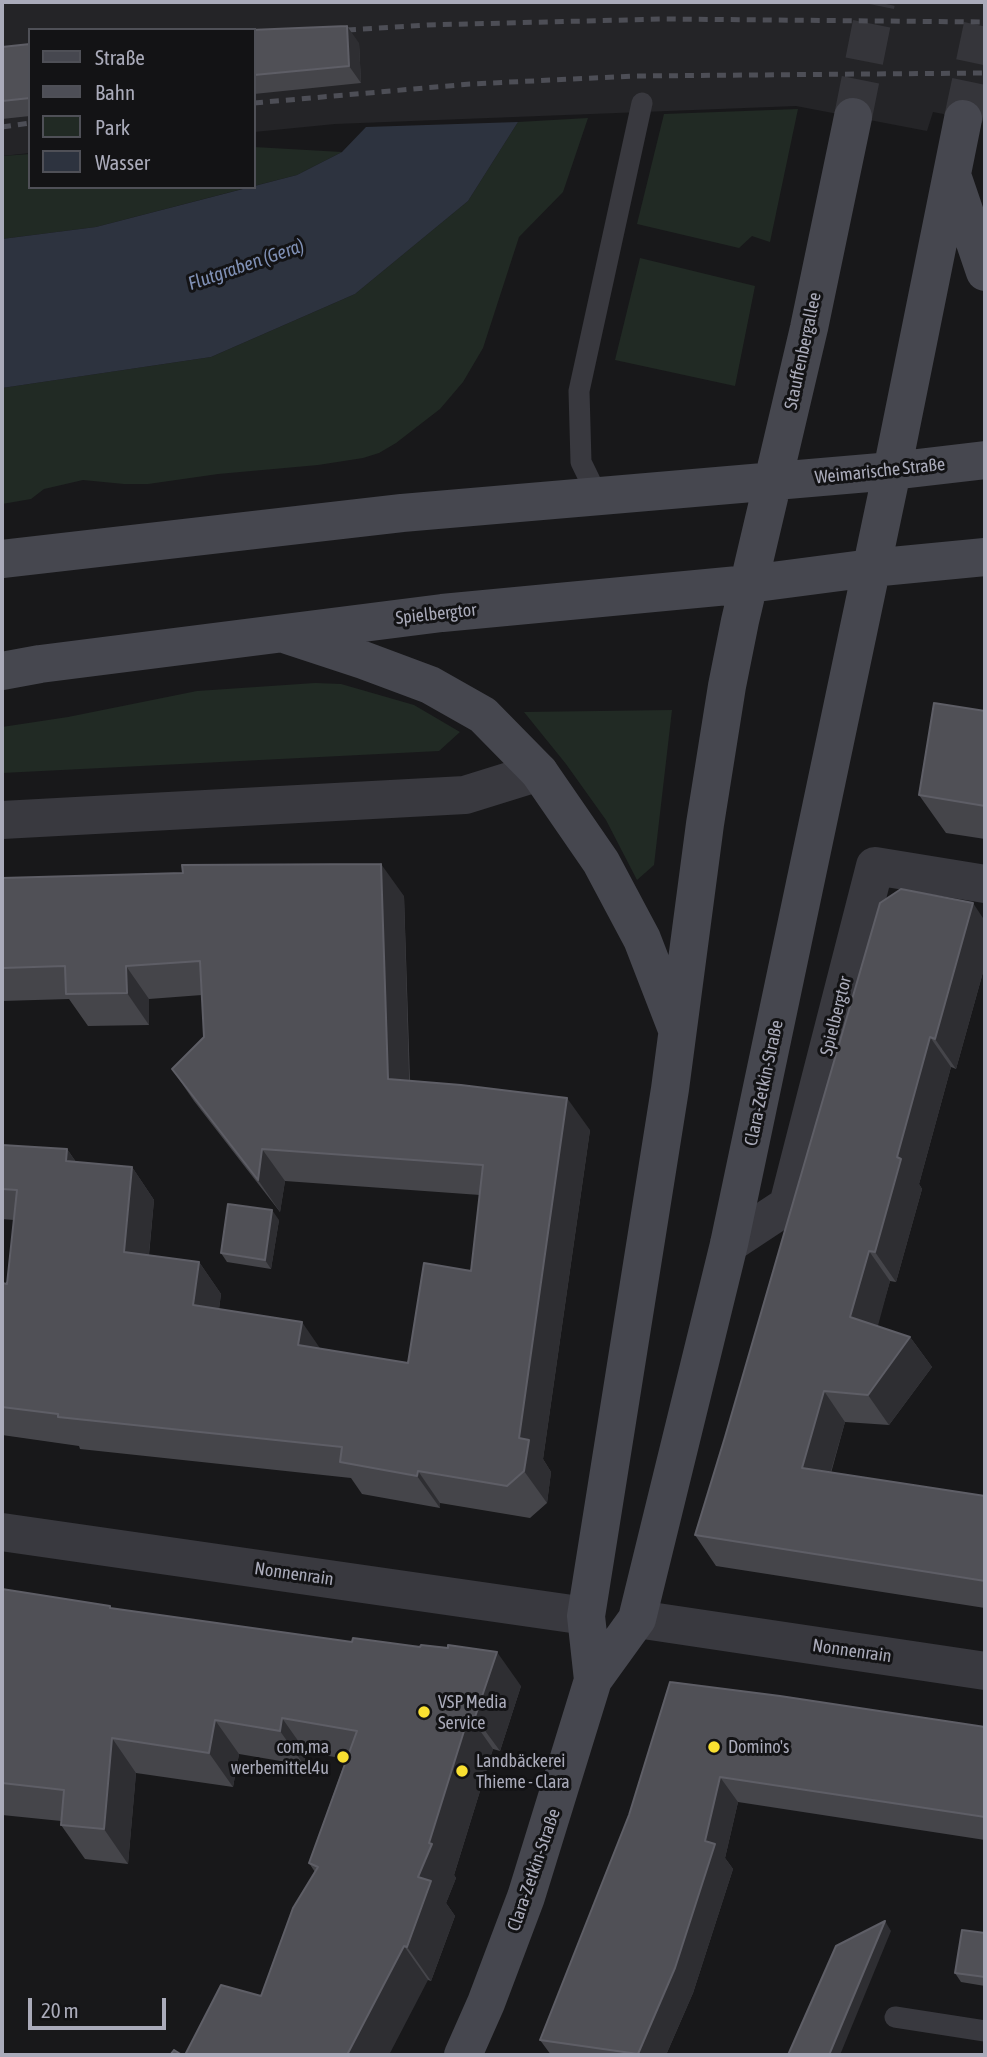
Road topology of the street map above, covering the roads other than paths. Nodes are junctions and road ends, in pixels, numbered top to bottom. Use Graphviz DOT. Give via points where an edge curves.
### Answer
graph roads {
  1 [pos="642,103"];
  2 [pos="853,117"];
  3 [pos="963,119"];
  4 [pos="951,173"];
  5 [pos="985,272"];
  6 [pos="985,460"];
  7 [pos="892,471"];
  8 [pos="774,481"];
  9 [pos="598,497"];
  10 [pos="985,557"];
  11 [pos="2,559"];
  12 [pos="871,568"];
  13 [pos="749,584"];
  14 [pos="279,633"];
  15 [pos="2,671"];
  16 [pos="539,772"];
  17 [pos="2,820"];
  18 [pos="985,884"];
  19 [pos="678,1032"];
  20 [pos="729,1244"];
  21 [pos="2,1532"];
  22 [pos="586,1616"];
  23 [pos="636,1619"];
  24 [pos="985,1671"];
  25 [pos="593,1680"];
  26 [pos="895,2017"];
  27 [pos="985,2031"];
  28 [pos="464,2055"];
  1 -- 9 [label="lane" via="579,391 581,462"];
  2 -- 8 [label="main road, Stauffenbergallee"];
  3 -- 4 [label="main road"];
  4 -- 5 [label="main road"];
  4 -- 7 [label="main road"];
  6 -- 7 [label="main road, Weimarische Straße"];
  7 -- 8 [label="main road, Weimarische Straße"];
  7 -- 12 [label="main road, Clara-Zetkin-Straße"];
  8 -- 9 [label="main road"];
  8 -- 13 [label="main road, Stauffenbergallee"];
  9 -- 11 [label="main road" via="402,513"];
  10 -- 12 [label="main road"];
  12 -- 13 [label="main road, Spielbergtor"];
  12 -- 20 [label="main road, Clara-Zetkin-Straße"];
  13 -- 14 [label="main road, Spielbergtor"];
  13 -- 19 [label="main road, Clara-Zetkin-Straße" via="705,824"];
  14 -- 15 [label="main road, Spielbergtor"];
  14 -- 16 [label="main road" via="430,685 483,715"];
  16 -- 17 [label="street" via="466,795"];
  16 -- 19 [label="main road" via="601,862 642,939"];
  18 -- 20 [label="street, Spielbergtor" via="875,866 788,1205"];
  19 -- 22 [label="main road, Clara-Zetkin-Straße"];
  20 -- 23 [label="main road, Clara-Zetkin-Straße"];
  21 -- 22 [label="street, Nonnenrain"];
  22 -- 25 [label="main road, Clara-Zetkin-Straße"];
  23 -- 24 [label="street, Nonnenrain"];
  23 -- 25 [label="main road, Clara-Zetkin-Straße"];
  25 -- 28 [label="main road, Clara-Zetkin-Straße" via="526,1898"];
  26 -- 27 [label="lane"];
}
